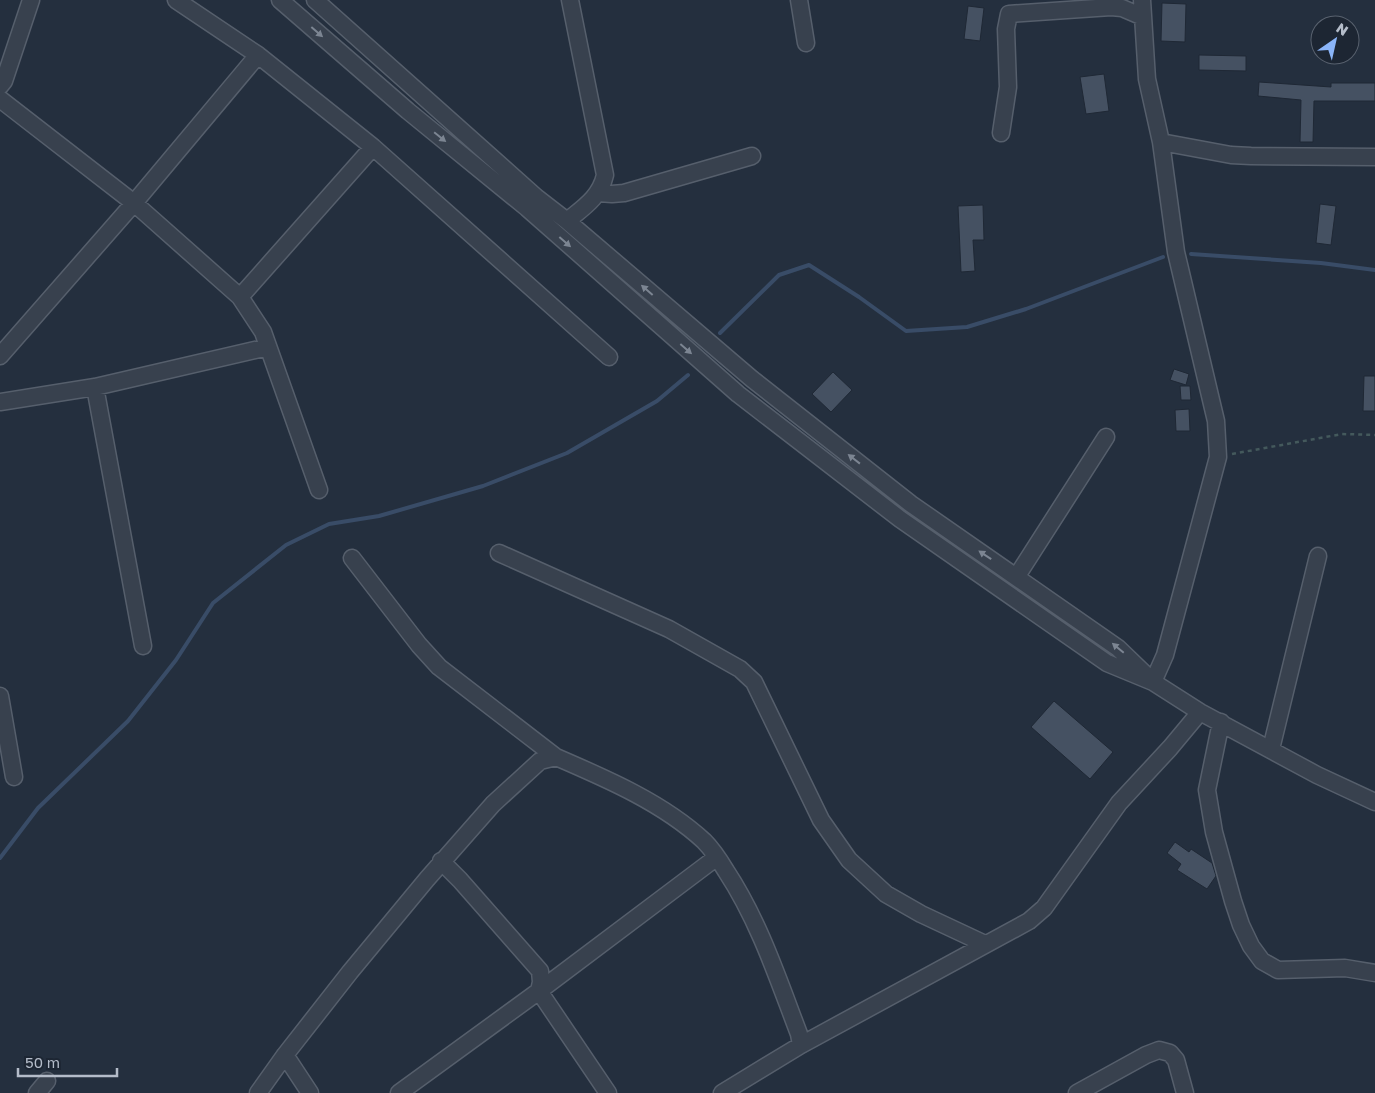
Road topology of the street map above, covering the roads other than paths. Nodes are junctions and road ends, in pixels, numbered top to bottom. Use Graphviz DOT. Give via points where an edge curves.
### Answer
graph roads {
  1 [pos="31,0"];
  2 [pos="176,0"];
  3 [pos="280,0"];
  4 [pos="315,0"];
  5 [pos="570,0"];
  6 [pos="799,0"];
  7 [pos="1142,0"];
  8 [pos="1009,7"];
  9 [pos="1143,17"];
  10 [pos="806,43"];
  11 [pos="258,55"];
  12 [pos="0,86"];
  13 [pos="0,99"];
  14 [pos="1001,133"];
  15 [pos="1161,142"];
  16 [pos="373,147"];
  17 [pos="752,156"];
  18 [pos="1375,158"];
  19 [pos="598,192"];
  20 [pos="134,203"];
  21 [pos="567,221"];
  22 [pos="240,297"];
  23 [pos="268,347"];
  24 [pos="0,356"];
  25 [pos="609,357"];
  26 [pos="95,387"];
  27 [pos="0,402"];
  28 [pos="1106,437"];
  29 [pos="319,490"];
  30 [pos="499,553"];
  31 [pos="1318,556"];
  32 [pos="352,558"];
  33 [pos="1017,576"];
  34 [pos="143,646"];
  35 [pos="1153,682"];
  36 [pos="0,696"];
  37 [pos="1200,712"];
  38 [pos="1221,722"];
  39 [pos="1271,750"];
  40 [pos="556,757"];
  41 [pos="14,777"];
  42 [pos="1375,802"];
  43 [pos="717,857"];
  44 [pos="441,861"];
  45 [pos="985,944"];
  46 [pos="1375,973"];
  47 [pos="539,991"];
  48 [pos="800,1045"];
  49 [pos="285,1055"];
  50 [pos="258,1093"];
  51 [pos="310,1093"];
  52 [pos="399,1093"];
  53 [pos="608,1093"];
  54 [pos="722,1093"];
  55 [pos="1078,1093"];
  56 [pos="1185,1093"];
  1 -- 12 [label="street"];
  2 -- 11 [label="street"];
  3 -- 35 [label="street, one-way" via="527,208 738,394 900,519 1006,594 1107,663"];
  4 -- 21 [label="street"];
  5 -- 19 [label="street" via="605,174"];
  6 -- 10 [label="street"];
  7 -- 9 [label="street"];
  8 -- 9 [label="street" via="1111,6"];
  8 -- 14 [label="street" via="1006,29 1008,87"];
  9 -- 15 [label="street" via="1147,79"];
  11 -- 16 [label="street"];
  11 -- 20 [label="street"];
  13 -- 20 [label="street"];
  15 -- 18 [label="street" via="1244,156"];
  15 -- 35 [label="street" via="1176,252 1216,421 1218,457 1165,655"];
  16 -- 22 [label="street"];
  16 -- 25 [label="street"];
  17 -- 19 [label="street" via="624,193"];
  19 -- 21 [label="street"];
  20 -- 22 [label="street"];
  20 -- 24 [label="street"];
  33 -- 21 [label="street, one-way" via="911,504 752,379"];
  22 -- 23 [label="street" via="263,332"];
  23 -- 26 [label="street"];
  23 -- 29 [label="street"];
  26 -- 27 [label="street"];
  26 -- 34 [label="street"];
  28 -- 33 [label="street"];
  30 -- 45 [label="street" via="669,629 740,669 754,682 822,820 849,860 886,894 920,914"];
  31 -- 39 [label="street"];
  32 -- 40 [label="street" via="418,645 439,667"];
  35 -- 33 [label="street, one-way" via="1118,648"];
  35 -- 37 [label="street"];
  36 -- 41 [label="street"];
  37 -- 38 [label="street"];
  37 -- 45 [label="street" via="1119,802 1044,908 1029,921"];
  38 -- 39 [label="street"];
  38 -- 46 [label="street" via="1207,790 1214,832 1233,901 1251,946 1262,961 1278,970 1345,968"];
  39 -- 42 [label="street"];
  40 -- 43 [label="street" via="642,798 682,823"];
  40 -- 44 [label="street" via="540,761 528,770 492,804"];
  43 -- 47 [label="street"];
  43 -- 48 [label="street" via="752,917 799,1034"];
  44 -- 47 [label="street" via="540,971"];
  44 -- 49 [label="street"];
  45 -- 48 [label="street"];
  47 -- 52 [label="street"];
  47 -- 53 [label="street"];
  48 -- 54 [label="street"];
  49 -- 50 [label="street"];
  49 -- 51 [label="street"];
  55 -- 56 [label="street" via="1159,1050 1170,1052 1176,1060"];
}
